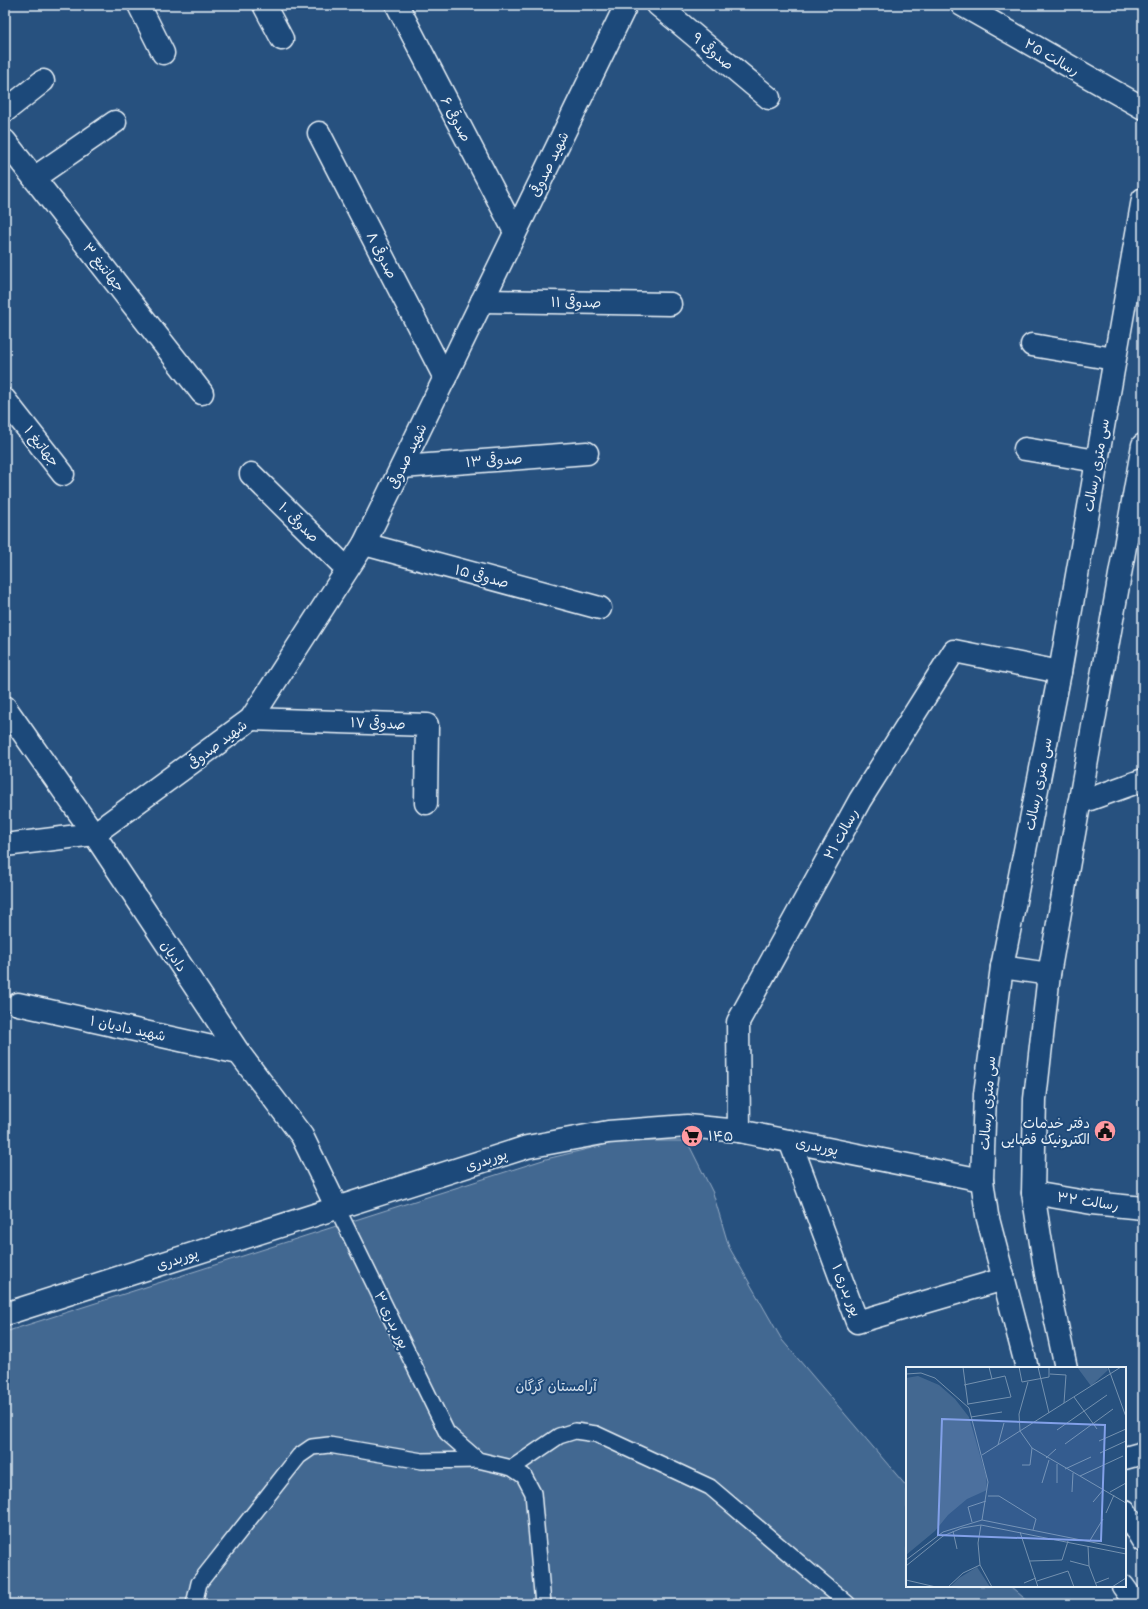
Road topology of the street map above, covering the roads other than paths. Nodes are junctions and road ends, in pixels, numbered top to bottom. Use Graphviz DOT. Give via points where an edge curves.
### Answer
graph roads {
  1 [pos="139,5"];
  2 [pos="264,5"];
  3 [pos="397,5"];
  4 [pos="626,5"];
  5 [pos="658,5"];
  6 [pos="962,5"];
  7 [pos="282,39"];
  8 [pos="163,53"];
  9 [pos="43,81"];
  10 [pos="769,98"];
  11 [pos="1143,108"];
  12 [pos="5,111"];
  13 [pos="115,122"];
  14 [pos="319,133"];
  15 [pos="5,141"];
  16 [pos="34,178"];
  17 [pos="1143,199"];
  18 [pos="516,232"];
  19 [pos="482,301"];
  20 [pos="670,304"];
  21 [pos="1032,345"];
  22 [pos="1114,359"];
  23 [pos="445,378"];
  24 [pos="202,393"];
  25 [pos="5,400"];
  26 [pos="1143,445"];
  27 [pos="1025,450"];
  28 [pos="587,453"];
  29 [pos="1096,461"];
  30 [pos="402,467"];
  31 [pos="63,474"];
  32 [pos="251,474"];
  33 [pos="364,544"];
  34 [pos="347,569"];
  35 [pos="600,608"];
  36 [pos="1060,672"];
  37 [pos="5,707"];
  38 [pos="251,719"];
  39 [pos="1143,780"];
  40 [pos="426,803"];
  41 [pos="1080,803"];
  42 [pos="94,834"];
  43 [pos="5,845"];
  44 [pos="1002,967"];
  45 [pos="1049,974"];
  46 [pos="18,1004"];
  47 [pos="239,1053"];
  48 [pos="739,1131"];
  49 [pos="790,1141"];
  50 [pos="982,1180"];
  51 [pos="1033,1193"];
  52 [pos="337,1208"];
  53 [pos="1143,1208"];
  54 [pos="1004,1279"];
  55 [pos="5,1314"];
  56 [pos="1027,1367"];
  57 [pos="1066,1367"];
  58 [pos="1143,1453"];
  59 [pos="1126,1458"];
  60 [pos="478,1460"];
  61 [pos="512,1468"];
  62 [pos="1126,1513"];
  63 [pos="1143,1541"];
  64 [pos="1124,1587"];
  65 [pos="194,1604"];
  66 [pos="543,1604"];
  67 [pos="848,1604"];
  68 [pos="1136,1604"];
  1 -- 8 [label="street"];
  2 -- 7 [label="street"];
  3 -- 18 [label="street, صدوقی ۶"];
  4 -- 18 [label="street, شهید صدوقی"];
  5 -- 10 [label="street, ۹ صدوقی"];
  6 -- 11 [label="street, ۲۵ رسالت"];
  9 -- 12 [label="street"];
  13 -- 16 [label="street"];
  14 -- 23 [label="street, ۸ صدوقی"];
  15 -- 16 [label="street, جهانتیغ ۳"];
  16 -- 24 [label="street, جهانتیغ ۳"];
  17 -- 22 [label="street, سی متری رسالت"];
  18 -- 19 [label="street, شهید صدوقی"];
  19 -- 20 [label="street, ۱۱ صدوقی"];
  19 -- 23 [label="street, شهید صدوقی"];
  21 -- 22 [label="street"];
  22 -- 29 [label="street, سی متری رسالت"];
  23 -- 30 [label="street, شهید صدوقی"];
  25 -- 31 [label="street, جهاتیغ ۱"];
  26 -- 41 [label="street"];
  27 -- 29 [label="street"];
  28 -- 30 [label="street, ۱۳ صدوقی"];
  29 -- 36 [label="street, سی متری رسالت"];
  30 -- 33 [label="street, شهید صدوقی"];
  32 -- 34 [label="street, ۱۰ صدوقی"];
  33 -- 34 [label="street, شهید صدوقی"];
  33 -- 35 [label="street, ۱۵ صدوقی"];
  34 -- 38 [label="street, شهید صدوقی"];
  36 -- 44 [label="street, سی متری رسالت"];
  36 -- 48 [label="street, ۲۱ رسالت" via="954,651 860,800 738,1022"];
  37 -- 42 [label="street, دادیان"];
  38 -- 40 [label="street, ۱۷ صدوقی" via="427,725"];
  38 -- 42 [label="street, شهید صدوقی"];
  39 -- 41 [label="street"];
  41 -- 45 [label="street"];
  42 -- 43 [label="street"];
  42 -- 47 [label="street, دادیان"];
  44 -- 45 [label="street"];
  44 -- 50 [label="street, سی متری رسالت" via="985,1094"];
  45 -- 51 [label="street" via="1035,1099"];
  46 -- 47 [label="street, ۱ شهید دادیان"];
  47 -- 52 [label="street, دادیان" via="302,1136"];
  48 -- 49 [label="street, پوربدری"];
  48 -- 52 [label="street, پوربدری" via="687,1126 608,1132 527,1147"];
  49 -- 50 [label="street, پوربدری"];
  49 -- 54 [label="street, پور بدری ۱" via="857,1322"];
  50 -- 54 [label="street, سی متری رسالت" via="987,1215"];
  51 -- 53 [label="street, ۳۲ رسالت"];
  51 -- 57 [label="street" via="1046,1274"];
  52 -- 55 [label="street, پوربدری"];
  52 -- 60 [label="lane, پور بدری ۳" via="447,1433"];
  54 -- 56 [label="street, سی متری رسالت"];
  58 -- 59 [label="street"];
  60 -- 61 [label="lane"];
  60 -- 65 [label="lane" via="422,1461 329,1445 312,1447 299,1456 199,1584"];
  61 -- 66 [label="lane" via="524,1476 533,1493"];
  61 -- 67 [label="lane" via="559,1436 575,1431 596,1434 710,1487"];
  62 -- 63 [label="street"];
  64 -- 68 [label="street"];
}
